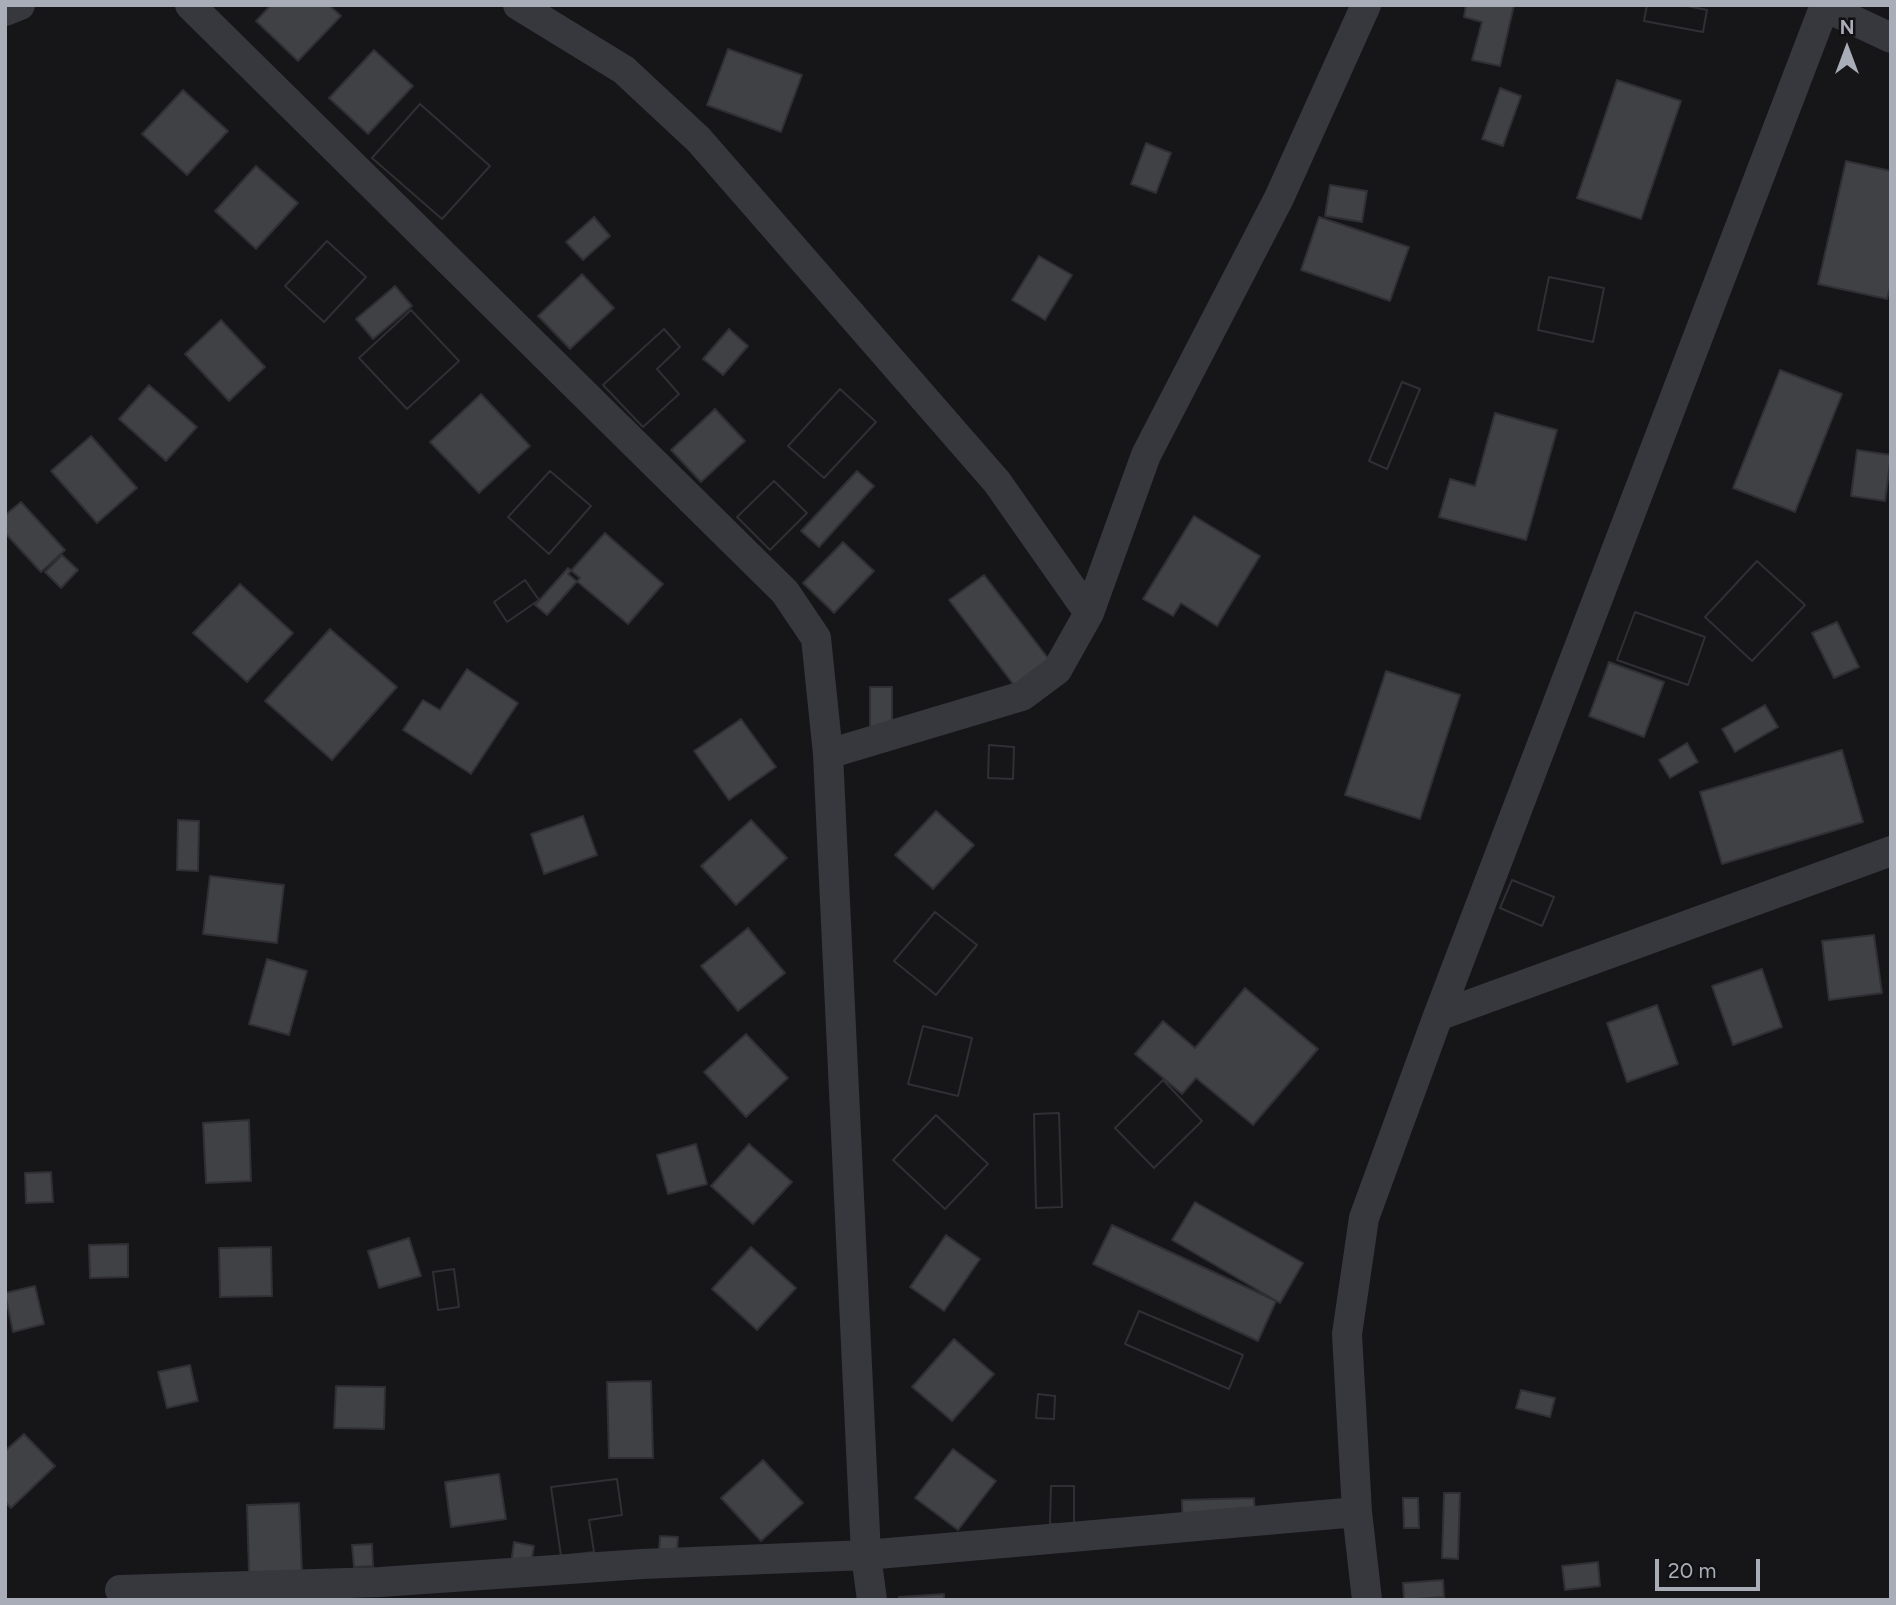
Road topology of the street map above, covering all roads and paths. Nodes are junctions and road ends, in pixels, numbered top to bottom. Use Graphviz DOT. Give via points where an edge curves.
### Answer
graph roads {
  1 [pos="20,5"];
  2 [pos="190,5"];
  3 [pos="518,5"];
  4 [pos="1366,5"];
  5 [pos="1825,6"];
  6 [pos="5,11"];
  7 [pos="1891,38"];
  8 [pos="1089,613"];
  9 [pos="828,754"];
  10 [pos="1891,851"];
  11 [pos="1438,1016"];
  12 [pos="1357,1512"];
  13 [pos="866,1555"];
  14 [pos="120,1590"];
  15 [pos="872,1600"];
  16 [pos="1367,1600"];
  1 -- 6 [label="street"];
  2 -- 9 [label="street" via="785,592 816,638"];
  3 -- 8 [label="street" via="624,70 699,140 997,482"];
  4 -- 8 [label="street" via="1279,198 1146,456"];
  5 -- 7 [label="street"];
  5 -- 11 [label="street"];
  8 -- 9 [label="street" via="1057,670 1022,696"];
  9 -- 13 [label="street"];
  10 -- 11 [label="street"];
  11 -- 12 [label="street" via="1364,1218 1347,1334"];
  12 -- 13 [label="street"];
  12 -- 16 [label="street"];
  13 -- 14 [label="street" via="380,1582"];
  13 -- 15 [label="street"];
}
